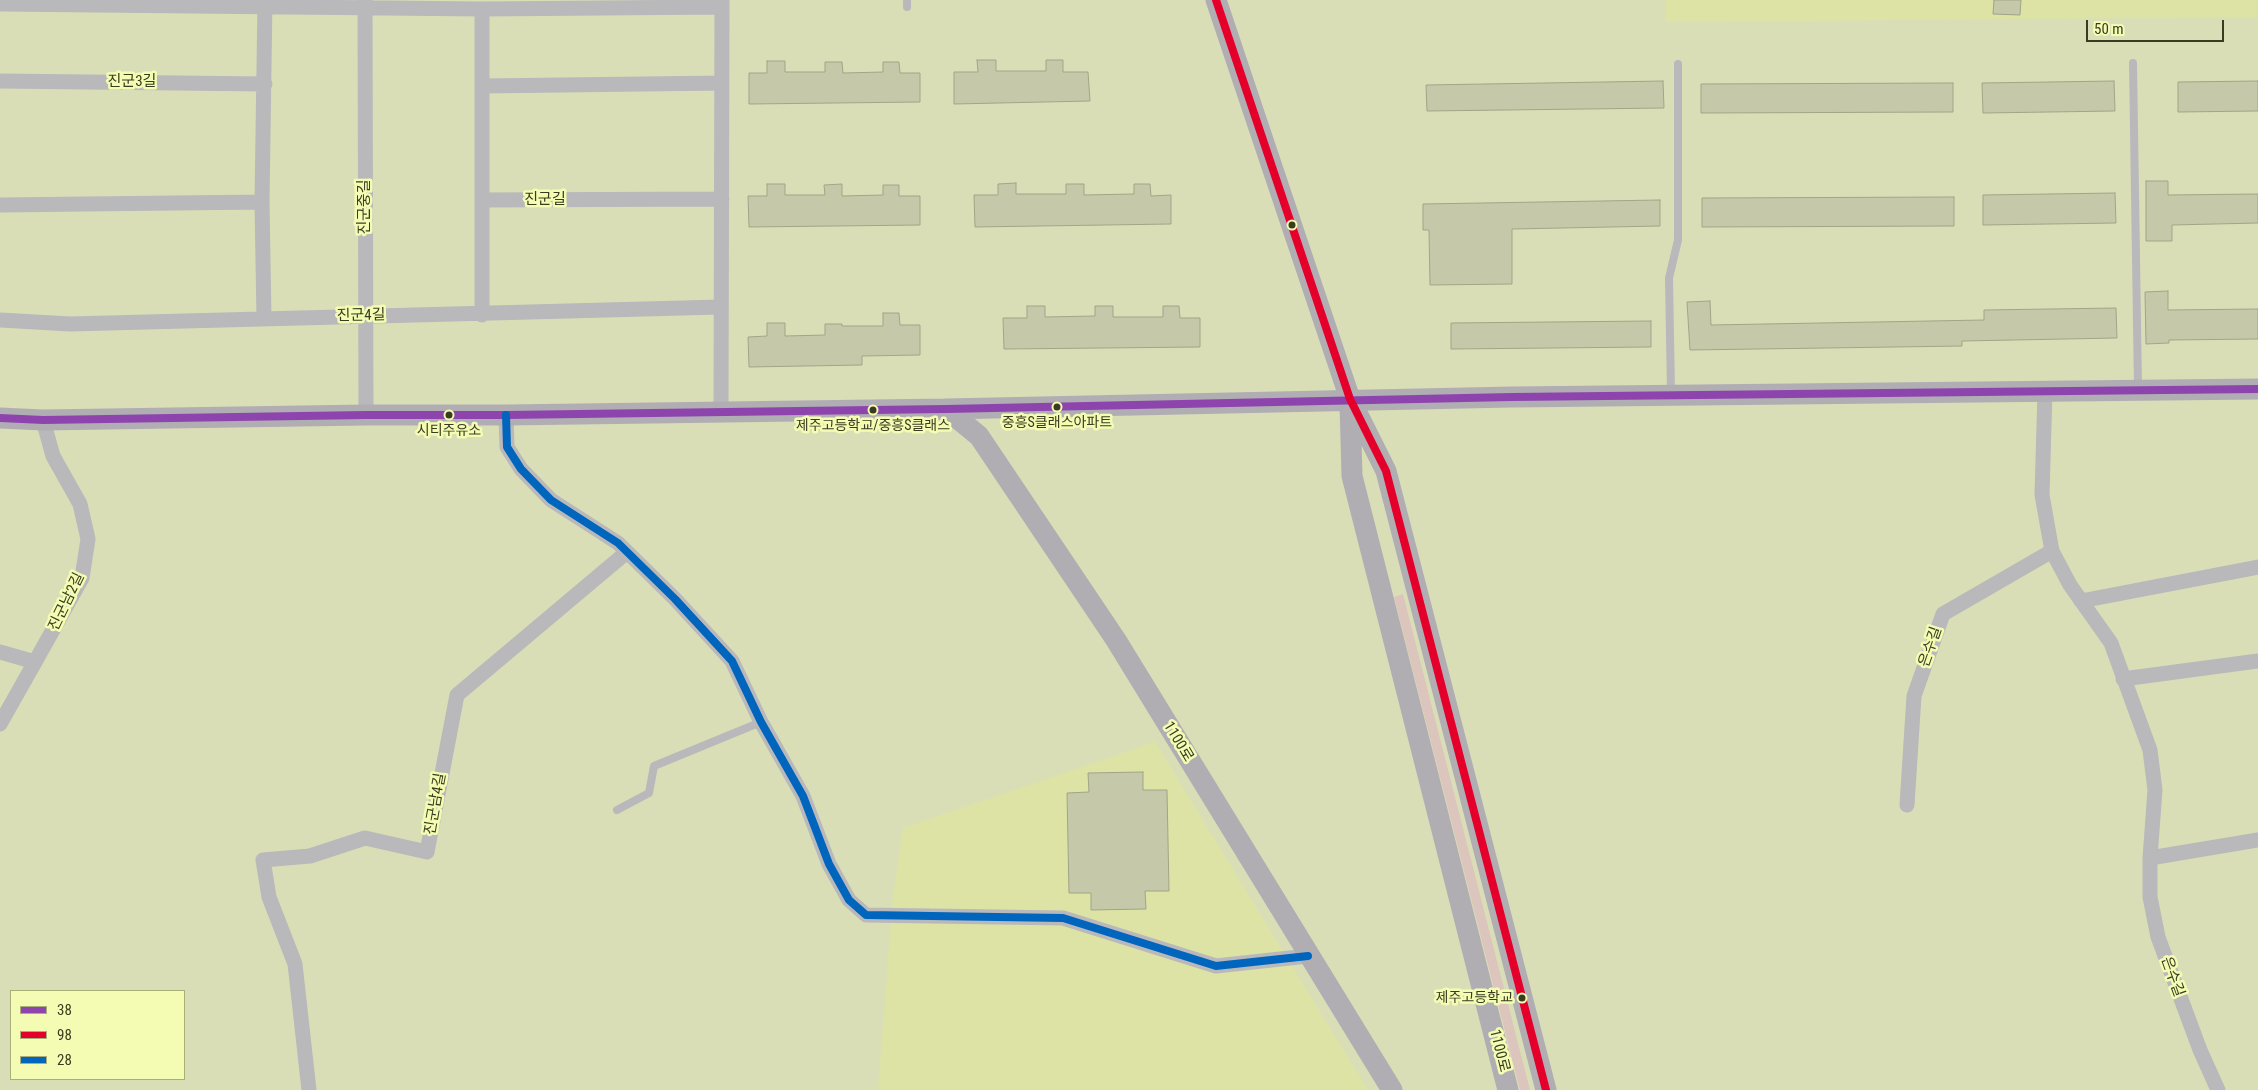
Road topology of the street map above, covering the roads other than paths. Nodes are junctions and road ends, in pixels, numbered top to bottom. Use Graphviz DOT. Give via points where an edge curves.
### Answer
graph roads {
  1 [pos="1216,0"];
  2 [pos="0,4"];
  3 [pos="265,4"];
  4 [pos="365,4"];
  5 [pos="722,4"];
  6 [pos="482,9"];
  7 [pos="2133,63"];
  8 [pos="1678,64"];
  9 [pos="0,81"];
  10 [pos="722,83"];
  11 [pos="264,84"];
  12 [pos="482,86"];
  13 [pos="722,199"];
  14 [pos="482,200"];
  15 [pos="262,202"];
  16 [pos="0,205"];
  17 [pos="721,307"];
  18 [pos="364,315"];
  19 [pos="482,315"];
  20 [pos="264,319"];
  21 [pos="0,320"];
  22 [pos="2138,389"];
  23 [pos="2258,389"];
  24 [pos="2045,391"];
  25 [pos="1671,395"];
  26 [pos="1350,400"];
  27 [pos="946,409"];
  28 [pos="721,412"];
  29 [pos="366,414"];
  30 [pos="506,415"];
  31 [pos="0,418"];
  32 [pos="43,420"];
  33 [pos="2052,551"];
  34 [pos="627,552"];
  35 [pos="2258,567"];
  36 [pos="2081,602"];
  37 [pos="0,652"];
  38 [pos="2258,661"];
  39 [pos="35,662"];
  40 [pos="2124,679"];
  41 [pos="761,722"];
  42 [pos="0,724"];
  43 [pos="1907,805"];
  44 [pos="617,810"];
  45 [pos="2258,840"];
  46 [pos="2150,858"];
  47 [pos="1308,956"];
  48 [pos="309,1090"];
  49 [pos="1392,1090"];
  50 [pos="1508,1090"];
  51 [pos="1546,1090"];
  52 [pos="2218,1090"];
  1 -- 26 [label="main road, 1100로"];
  2 -- 3 [label="street"];
  3 -- 4 [label="street"];
  3 -- 11 [label="street"];
  4 -- 6 [label="street"];
  4 -- 18 [label="street, 진군중길"];
  5 -- 6 [label="street"];
  5 -- 10 [label="street"];
  6 -- 12 [label="street"];
  7 -- 22 [label="lane"];
  8 -- 25 [label="lane" via="1678,240 1669,278"];
  9 -- 11 [label="street, 진군3길"];
  10 -- 12 [label="street"];
  10 -- 13 [label="street"];
  11 -- 15 [label="street"];
  12 -- 14 [label="street"];
  13 -- 14 [label="street, 진군길"];
  13 -- 17 [label="street"];
  14 -- 19 [label="street"];
  15 -- 16 [label="street"];
  15 -- 20 [label="street"];
  17 -- 19 [label="street, 진군4길"];
  17 -- 28 [label="street"];
  18 -- 19 [label="street, 진군4길"];
  18 -- 20 [label="street, 진군4길"];
  18 -- 29 [label="street, 진군중길"];
  20 -- 21 [label="street, 진군4길" via="70,324"];
  22 -- 23 [label="main road"];
  22 -- 24 [label="main road"];
  24 -- 25 [label="main road"];
  24 -- 33 [label="street, 은수길" via="2042,495"];
  25 -- 26 [label="main road"];
  26 -- 27 [label="main road"];
  26 -- 50 [label="main road, 1100로" via="1352,476"];
  26 -- 51 [label="main road, 1100로" via="1386,471"];
  27 -- 28 [label="main road"];
  27 -- 47 [label="main road, 1100로" via="979,436 1116,640"];
  28 -- 30 [label="main road"];
  29 -- 30 [label="main road"];
  29 -- 32 [label="main road"];
  30 -- 34 [label="street" via="507,447 521,469 551,500"];
  31 -- 32 [label="main road"];
  32 -- 39 [label="street, 진군남2길" via="53,456 80,504 88,539 82,578"];
  33 -- 36 [label="street, 은수길"];
  33 -- 43 [label="street, 은수길" via="1943,614 1914,696"];
  34 -- 41 [label="street" via="732,661"];
  34 -- 48 [label="street, 진군남4길" via="457,695 427,852 365,838 310,856 263,860 269,897 295,964"];
  35 -- 36 [label="street"];
  36 -- 40 [label="street, 은수길" via="2111,643"];
  37 -- 39 [label="street"];
  38 -- 40 [label="street"];
  39 -- 42 [label="street, 진군남2길"];
  40 -- 46 [label="street, 은수길" via="2150,750 2155,790"];
  41 -- 44 [label="lane" via="654,766 649,793"];
  41 -- 47 [label="street" via="803,796 829,864 849,900 866,916 1063,918 1216,966"];
  45 -- 46 [label="street"];
  46 -- 52 [label="street, 은수길" via="2150,897 2158,936"];
  47 -- 49 [label="main road, 1100로"];
}
